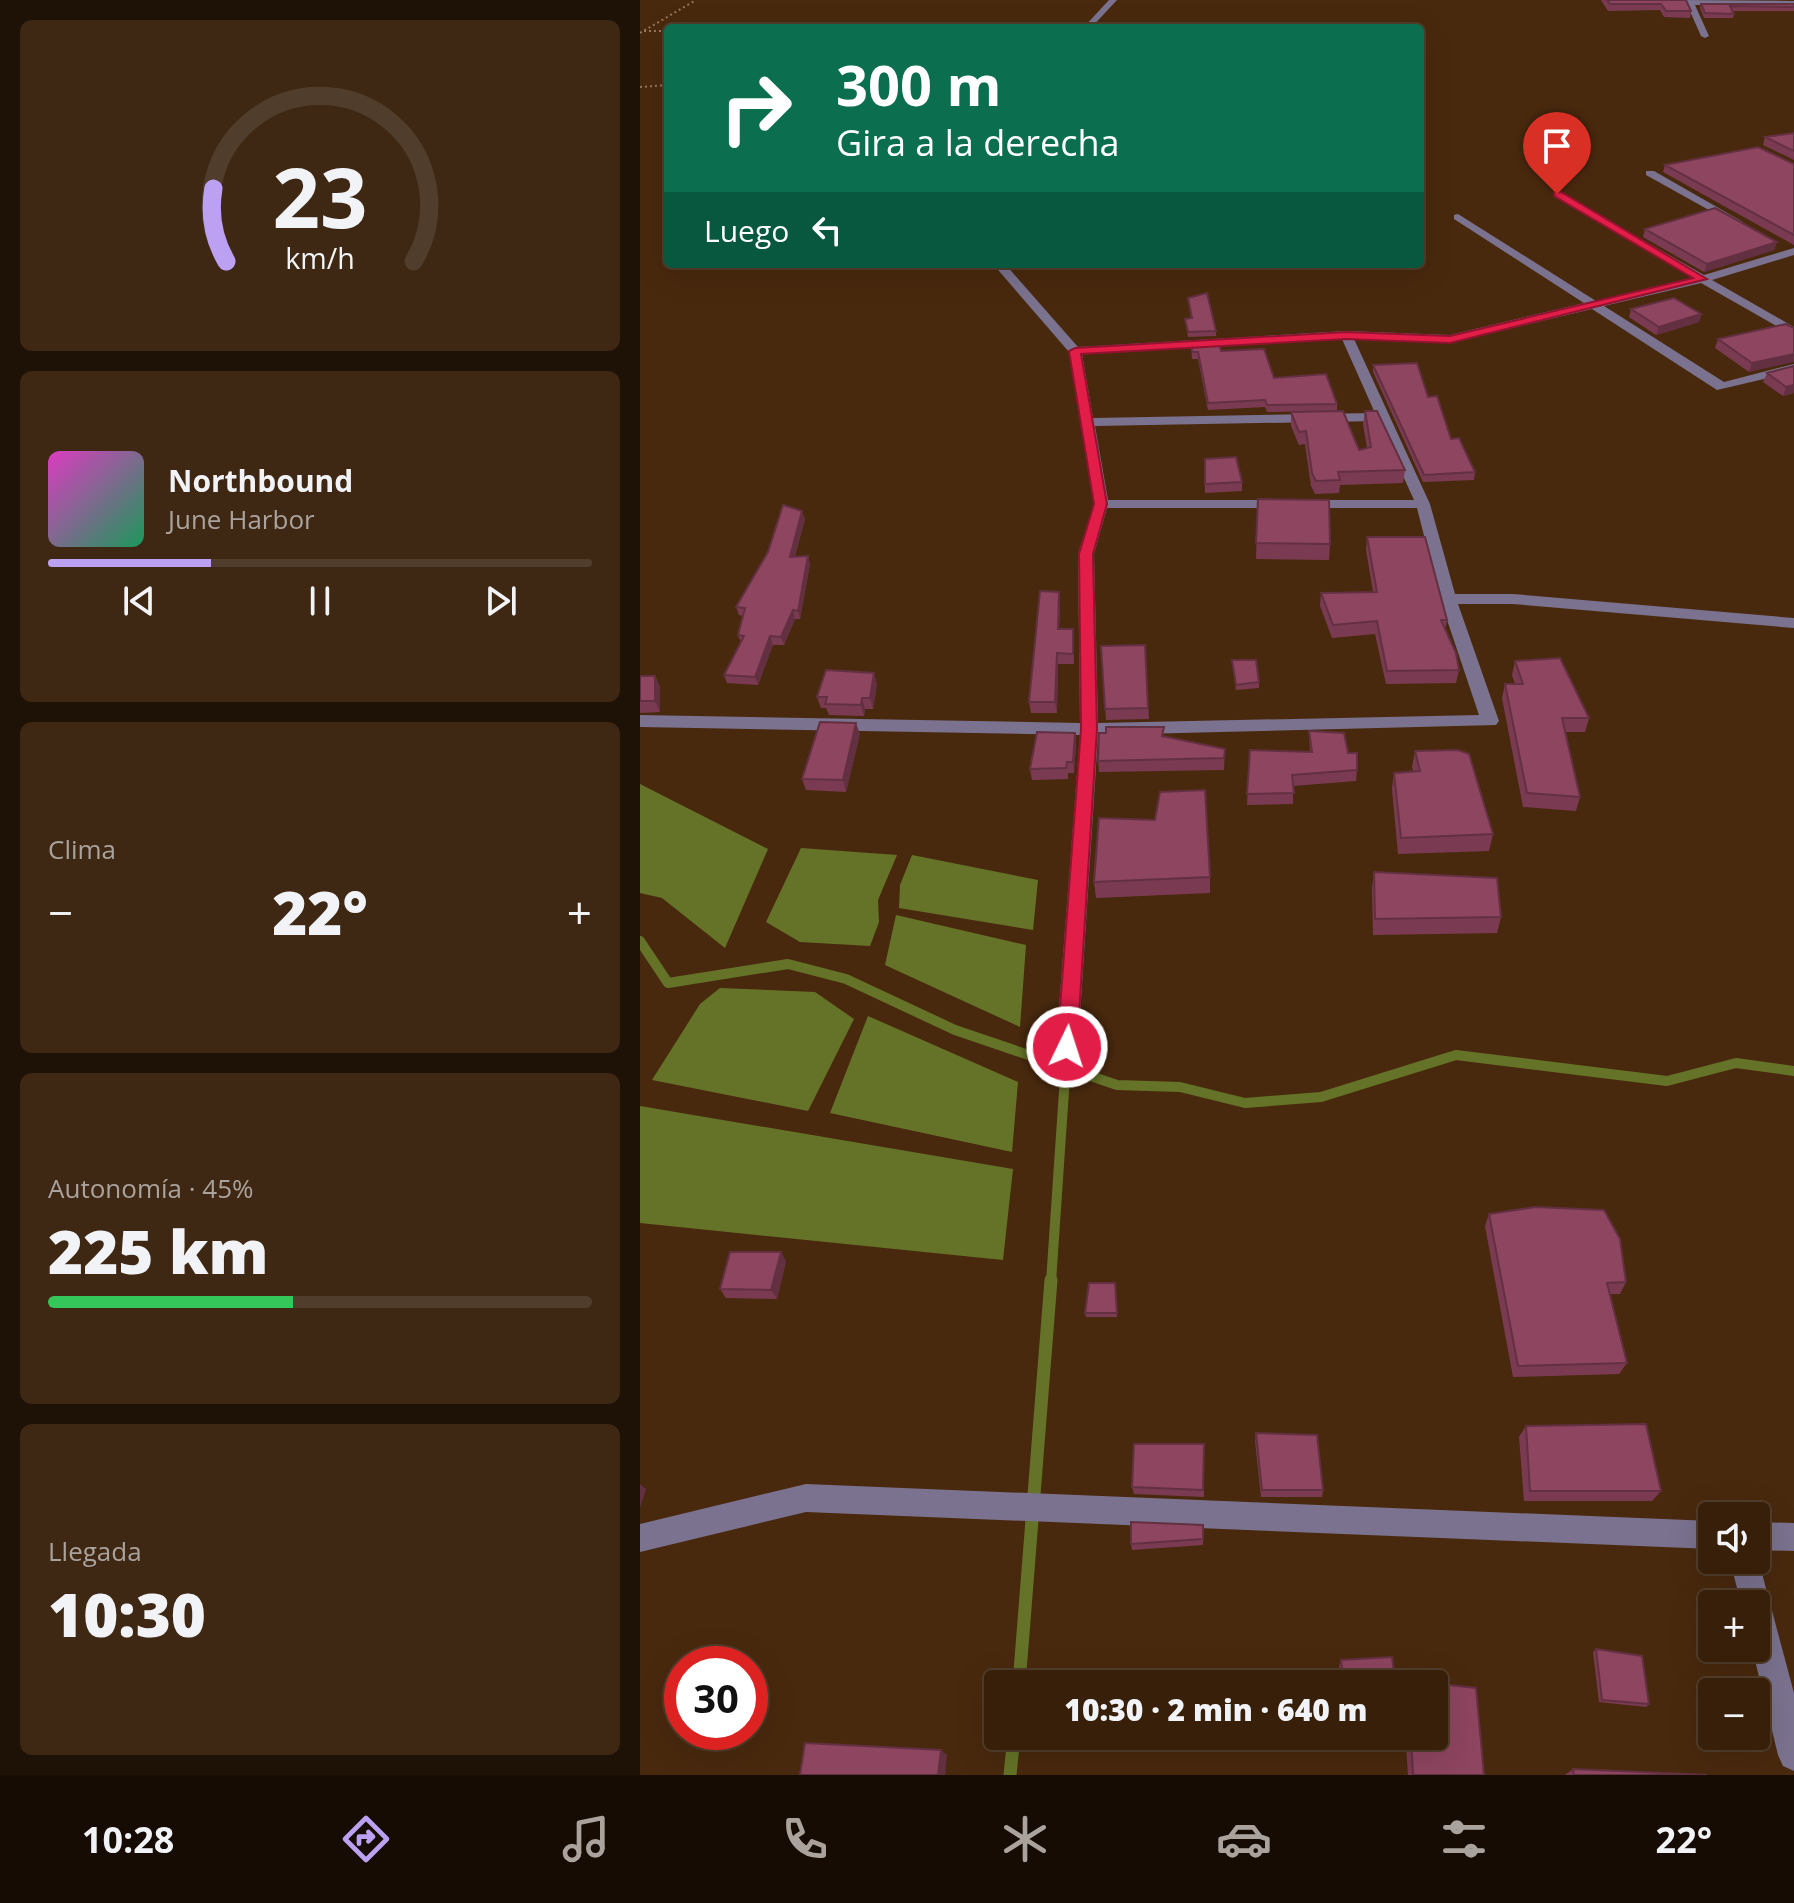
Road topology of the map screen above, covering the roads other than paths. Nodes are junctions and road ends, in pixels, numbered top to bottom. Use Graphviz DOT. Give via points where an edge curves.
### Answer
graph roads {
  1 [pos="1113,0"];
  2 [pos="1690,2"];
  3 [pos="1794,3"];
  4 [pos="1091,24"];
  5 [pos="1705,36"];
  6 [pos="1650,173"];
  7 [pos="1557,194"];
  8 [pos="1458,217"];
  9 [pos="1753,230"];
  10 [pos="1779,245"];
  11 [pos="1793,252"];
  12 [pos="1002,268"];
  13 [pos="1702,279"];
  14 [pos="1595,305"];
  15 [pos="1794,332"];
  16 [pos="1346,335"];
  17 [pos="1075,351"];
  18 [pos="1794,368"];
  19 [pos="1385,417"];
  20 [pos="1088,422"];
  21 [pos="1101,504"];
  22 [pos="1423,504"];
  23 [pos="1448,599"];
  24 [pos="1794,623"];
  25 [pos="640,721"];
  26 [pos="1089,729"];
  27 [pos="1067,1047"];
  28 [pos="1698,1534"];
  29 [pos="1770,1536"];
  30 [pos="1794,1537"];
  31 [pos="640,1538"];
  32 [pos="1749,1574"];
  33 [pos="1794,1755"];
  1 -- 4 [label="street"];
  2 -- 3 [label="street"];
  2 -- 5 [label="street"];
  6 -- 9 [label="street"];
  7 -- 13 [label="street"];
  8 -- 14 [label="street"];
  10 -- 11 [label="street"];
  11 -- 13 [label="street"];
  12 -- 17 [label="street"];
  13 -- 14 [label="street"];
  13 -- 15 [label="street"];
  14 -- 16 [label="street" via="1450,339"];
  14 -- 18 [label="street" via="1722,387"];
  16 -- 17 [label="street"];
  16 -- 19 [label="street"];
  17 -- 20 [label="street"];
  19 -- 20 [label="street"];
  19 -- 22 [label="street"];
  20 -- 21 [label="street"];
  21 -- 22 [label="street"];
  21 -- 26 [label="street" via="1086,554"];
  22 -- 23 [label="street"];
  23 -- 24 [label="street" via="1513,599"];
  23 -- 26 [label="street" via="1490,721"];
  25 -- 26 [label="street"];
  26 -- 27 [label="street"];
  28 -- 31 [label="street" via="806,1498"];
  29 -- 30 [label="street"];
  32 -- 33 [label="street"];
}
